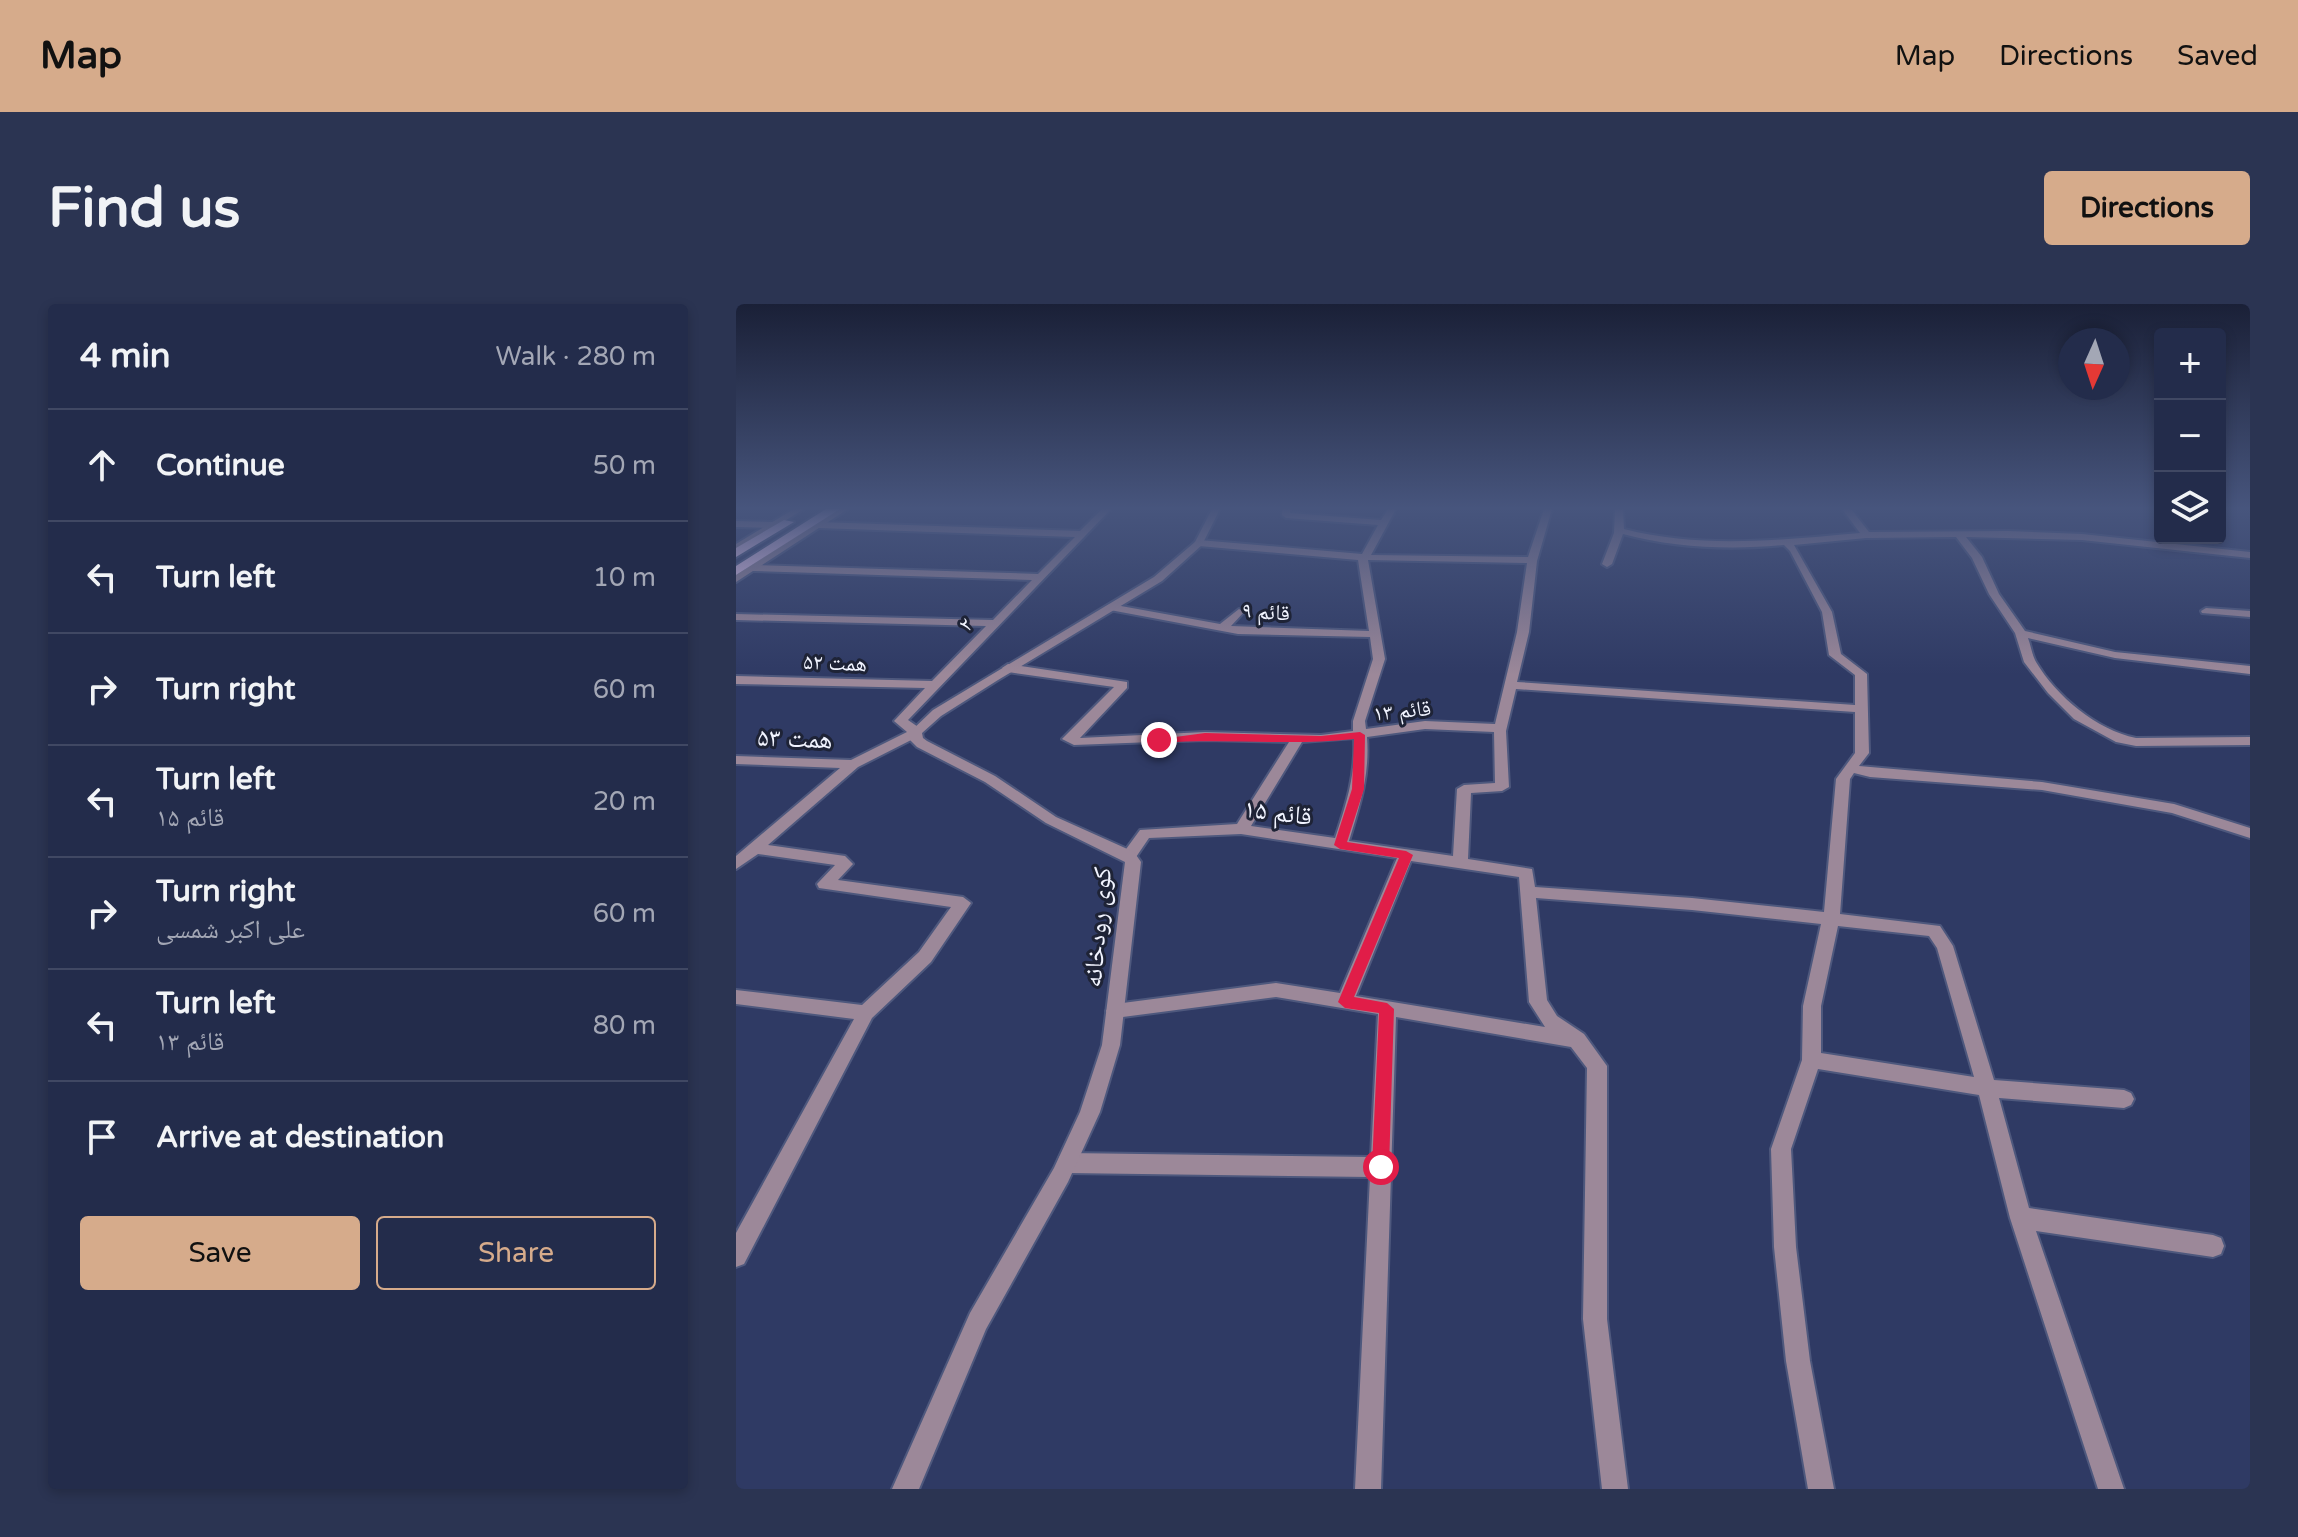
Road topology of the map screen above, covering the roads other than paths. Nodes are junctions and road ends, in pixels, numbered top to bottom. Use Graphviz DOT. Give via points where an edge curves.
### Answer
graph roads {
  1 [pos="759,564"];
  2 [pos="1050,564"];
  3 [pos="1175,564"];
  4 [pos="1364,564"];
  5 [pos="1531,564"];
  6 [pos="1802,564"];
  7 [pos="1980,564"];
  8 [pos="753,568"];
  9 [pos="1038,577"];
  10 [pos="736,579"];
  11 [pos="1110,607"];
  12 [pos="2206,611"];
  13 [pos="1239,612"];
  14 [pos="2250,614"];
  15 [pos="736,617"];
  16 [pos="994,623"];
  17 [pos="1224,627"];
  18 [pos="2021,633"];
  19 [pos="1375,634"];
  20 [pos="1008,668"];
  21 [pos="2250,670"];
  22 [pos="736,680"];
  23 [pos="933,685"];
  24 [pos="1510,685"];
  25 [pos="1861,709"];
  26 [pos="1501,728"];
  27 [pos="916,732"];
  28 [pos="1360,735"];
  29 [pos="1298,739"];
  30 [pos="2250,741"];
  31 [pos="736,760"];
  32 [pos="853,764"];
  33 [pos="1850,768"];
  34 [pos="1241,829"];
  35 [pos="2250,833"];
  36 [pos="1340,845"];
  37 [pos="1406,855"];
  38 [pos="743,856"];
  39 [pos="1129,856"];
  40 [pos="1460,863"];
  41 [pos="1528,883"];
  42 [pos="1829,921"];
  43 [pos="736,997"];
  44 [pos="1345,1002"];
  45 [pos="1387,1009"];
  46 [pos="1115,1011"];
  47 [pos="866,1013"];
  48 [pos="1577,1040"];
  49 [pos="1812,1060"];
  50 [pos="1987,1088"];
  51 [pos="2124,1099"];
  52 [pos="1067,1163"];
  53 [pos="1381,1167"];
  54 [pos="2021,1218"];
  55 [pos="2213,1246"];
  56 [pos="736,1256"];
  57 [pos="905,1489"];
  58 [pos="1368,1489"];
  59 [pos="1615,1489"];
  60 [pos="1821,1489"];
  61 [pos="2111,1489"];
  1 -- 8 [label="street"];
  2 -- 9 [label="street, ۲"];
  3 -- 11 [label="street"];
  4 -- 19 [label="street"];
  5 -- 24 [label="street"];
  6 -- 25 [label="street" via="1827,612 1835,655 1861,674"];
  7 -- 18 [label="street"];
  8 -- 9 [label="street"];
  8 -- 10 [label="street"];
  9 -- 16 [label="street, ۲"];
  11 -- 17 [label="street, قائم ۹"];
  11 -- 20 [label="street"];
  12 -- 14 [label="street"];
  13 -- 17 [label="street"];
  15 -- 16 [label="street"];
  16 -- 23 [label="street, ۲"];
  17 -- 19 [label="street, قائم ۹"];
  18 -- 21 [label="street" via="2115,655"];
  18 -- 30 [label="street" via="2030,662 2052,690 2078,716 2121,739"];
  19 -- 28 [label="street" via="1379,659 1359,721"];
  20 -- 27 [label="street"];
  20 -- 29 [label="street, قائم ۱۳" via="1123,685 1069,739 1079,742 1205,736"];
  22 -- 23 [label="street, همت ۵۲"];
  23 -- 27 [label="street, ۲" via="900,721"];
  24 -- 25 [label="street"];
  24 -- 26 [label="street"];
  25 -- 33 [label="street" via="1862,753"];
  26 -- 28 [label="street, قائم ۱۳" via="1425,725"];
  26 -- 40 [label="street" via="1502,787 1464,789"];
  27 -- 32 [label="street"];
  27 -- 39 [label="street, کوی رودخانه" via="922,744 990,779 1051,820"];
  28 -- 29 [label="street, قائم ۱۳"];
  28 -- 36 [label="street" via="1358,789"];
  29 -- 34 [label="street"];
  31 -- 32 [label="street, همت ۵۳"];
  32 -- 38 [label="street"];
  33 -- 35 [label="street" via="2042,786 2174,809"];
  33 -- 42 [label="street" via="1843,779"];
  34 -- 36 [label="street, قائم ۱۵"];
  34 -- 39 [label="street, قائم ۱۵" via="1145,833"];
  36 -- 37 [label="street, قائم ۱۵"];
  37 -- 40 [label="street, قائم ۱۵"];
  37 -- 44 [label="street"];
  38 -- 47 [label="street" via="840,860 845,864 825,884 963,903 925,957"];
  39 -- 46 [label="street, کوی رودخانه" via="1133,862"];
  40 -- 41 [label="street, قائم ۱۵"];
  41 -- 42 [label="street, قائم ۱۵"];
  41 -- 48 [label="street" via="1538,1002 1551,1021"];
  42 -- 49 [label="street" via="1812,1006"];
  42 -- 50 [label="street, قائم ۱۵" via="1934,930 1945,946"];
  43 -- 47 [label="street"];
  44 -- 45 [label="street"];
  44 -- 46 [label="street" via="1276,990"];
  45 -- 48 [label="street"];
  45 -- 53 [label="street"];
  46 -- 52 [label="street, کوی رودخانه" via="1111,1045 1090,1112"];
  47 -- 56 [label="street"];
  48 -- 59 [label="street" via="1597,1066 1595,1319"];
  49 -- 50 [label="street"];
  49 -- 60 [label="street" via="1781,1149 1798,1361"];
  50 -- 51 [label="street"];
  50 -- 54 [label="street"];
  52 -- 53 [label="street"];
  52 -- 57 [label="street, کوی رودخانه" via="978,1321"];
  53 -- 58 [label="street"];
  54 -- 55 [label="street"];
  54 -- 61 [label="street"];
}
